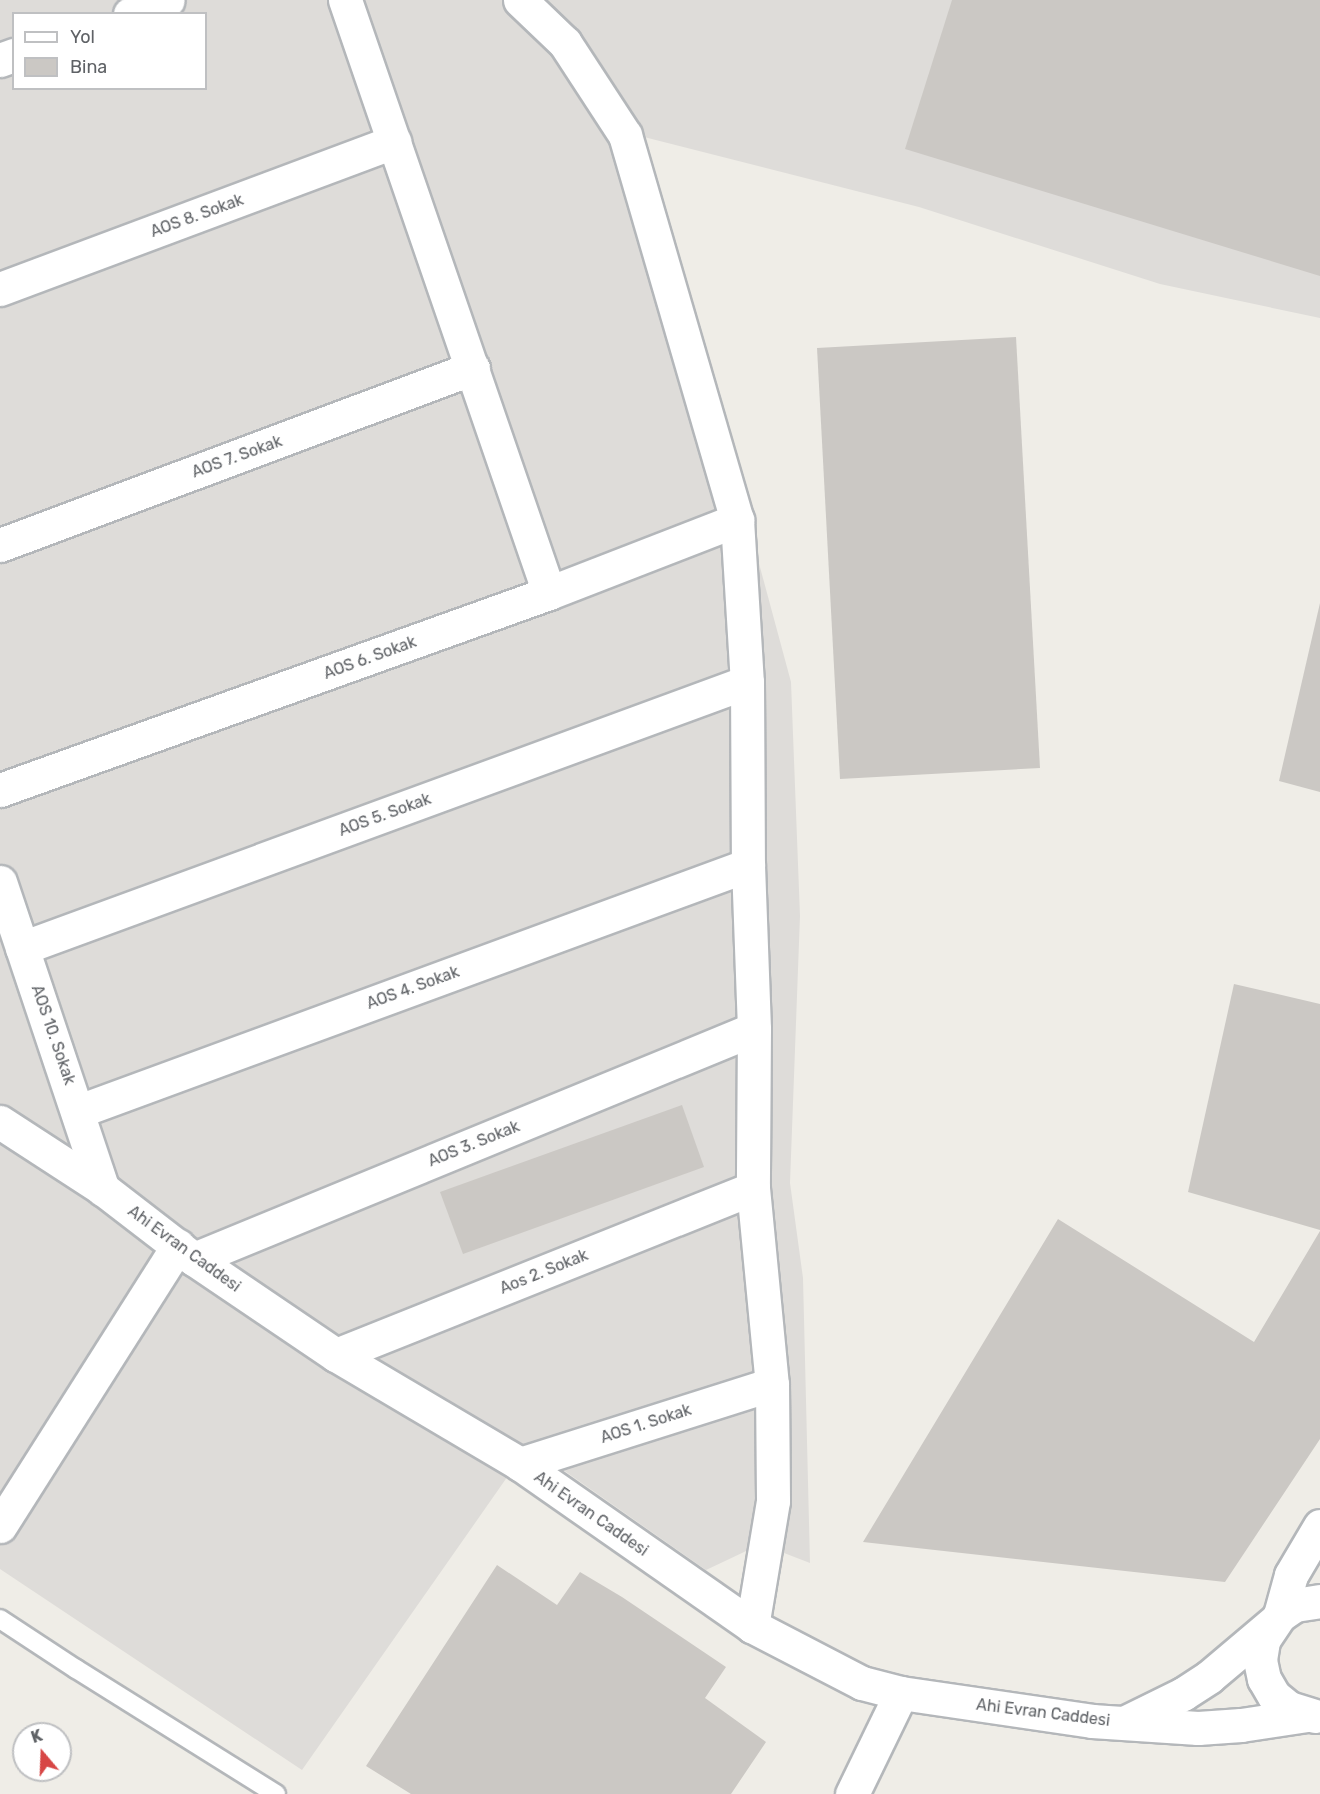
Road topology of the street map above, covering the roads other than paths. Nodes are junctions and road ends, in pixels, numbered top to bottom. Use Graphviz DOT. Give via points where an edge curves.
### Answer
graph roads {
  1 [pos="168,0"];
  2 [pos="345,0"];
  3 [pos="520,0"];
  4 [pos="135,12"];
  5 [pos="394,142"];
  6 [pos="0,289"];
  7 [pos="473,369"];
  8 [pos="738,520"];
  9 [pos="0,545"];
  10 [pos="549,593"];
  11 [pos="747,682"];
  12 [pos="0,790"];
  13 [pos="748,865"];
  14 [pos="0,882"];
  15 [pos="22,948"];
  16 [pos="754,1029"];
  17 [pos="79,1111"];
  18 [pos="0,1122"];
  19 [pos="753,1188"];
  20 [pos="104,1189"];
  21 [pos="186,1252"];
  22 [pos="336,1355"];
  23 [pos="772,1384"];
  24 [pos="520,1464"];
  25 [pos="0,1526"];
  26 [pos="1320,1526"];
  27 [pos="1320,1601"];
  28 [pos="0,1619"];
  29 [pos="1276,1619"];
  30 [pos="752,1626"];
  31 [pos="901,1693"];
  32 [pos="1314,1715"];
  33 [pos="1125,1722"];
  34 [pos="276,1794"];
  35 [pos="852,1794"];
  1 -- 4 [label="street"];
  2 -- 5 [label="street"];
  3 -- 8 [label="street" via="565,43 625,135"];
  5 -- 6 [label="street, AOS 8. Sokak"];
  5 -- 7 [label="street"];
  7 -- 9 [label="street, AOS 7. Sokak"];
  7 -- 10 [label="street"];
  8 -- 10 [label="street, AOS 6. Sokak"];
  8 -- 11 [label="street"];
  10 -- 12 [label="street, AOS 6. Sokak"];
  11 -- 13 [label="street"];
  11 -- 15 [label="street, AOS 5. Sokak"];
  13 -- 16 [label="street"];
  13 -- 17 [label="street, AOS 4. Sokak"];
  14 -- 15 [label="street, AOS 10. Sokak"];
  15 -- 17 [label="street, AOS 10. Sokak"];
  16 -- 19 [label="street"];
  16 -- 21 [label="street, AOS 3. Sokak"];
  17 -- 20 [label="street, AOS 10. Sokak"];
  18 -- 20 [label="street, Ahi Evran Caddesi"];
  19 -- 22 [label="street, Aos 2. Sokak"];
  19 -- 23 [label="street"];
  20 -- 21 [label="street, Ahi Evran Caddesi"];
  21 -- 22 [label="street, Ahi Evran Caddesi"];
  21 -- 25 [label="street"];
  22 -- 24 [label="street, Ahi Evran Caddesi"];
  23 -- 24 [label="street, AOS 1. Sokak"];
  23 -- 30 [label="street" via="773,1501"];
  24 -- 30 [label="street, Ahi Evran Caddesi"];
  26 -- 29 [label="street" via="1291,1575"];
  27 -- 29 [label="street, Ahi Evran Caddesi" via="1294,1605"];
  28 -- 34 [label="lane"];
  29 -- 32 [label="street" via="1263,1640 1260,1660 1264,1679 1274,1696 1289,1708"];
  29 -- 33 [label="street, Ahi Evran Caddesi" via="1209,1677"];
  30 -- 31 [label="street, Ahi Evran Caddesi" via="861,1683"];
  31 -- 33 [label="street, Ahi Evran Caddesi" via="1092,1721"];
  31 -- 35 [label="street"];
  32 -- 33 [label="street, Ahi Evran Caddesi" via="1198,1728"];
}
